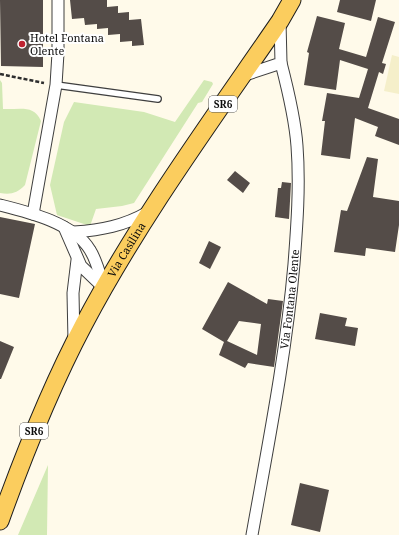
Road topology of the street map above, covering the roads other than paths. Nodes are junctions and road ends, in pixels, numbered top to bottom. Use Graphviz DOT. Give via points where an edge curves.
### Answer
graph roads {
  1 [pos="58,0"];
  2 [pos="292,0"];
  3 [pos="280,21"];
  4 [pos="281,63"];
  5 [pos="242,76"];
  6 [pos="56,85"];
  7 [pos="158,99"];
  8 [pos="0,205"];
  9 [pos="153,208"];
  10 [pos="33,214"];
  11 [pos="64,227"];
  12 [pos="74,232"];
  13 [pos="77,260"];
  14 [pos="104,288"];
  15 [pos="74,343"];
  16 [pos="0,521"];
  17 [pos="252,535"];
  1 -- 6 [label="street"];
  2 -- 3 [label="main road, Via Casilina / SR6"];
  3 -- 4 [label="street, Via Fontana Olente"];
  3 -- 5 [label="main road, Via Casilina / SR6"];
  4 -- 5 [label="street"];
  4 -- 17 [label="street, Via Fontana Olente" via="294,118 297,147 296,243 284,350"];
  5 -- 9 [label="main road, Via Casilina / SR6"];
  6 -- 7 [label="lane"];
  6 -- 10 [label="street"];
  8 -- 10 [label="street"];
  9 -- 12 [label="street" via="117,226"];
  9 -- 14 [label="main road, Via Casilina / SR6"];
  10 -- 11 [label="street"];
  11 -- 12 [label="street"];
  11 -- 13 [label="street"];
  12 -- 14 [label="street" via="90,249"];
  13 -- 14 [label="street"];
  13 -- 15 [label="street" via="73,293"];
  14 -- 15 [label="main road, Via Casilina / SR6"];
  15 -- 16 [label="main road, Via Casilina / SR6" via="30,440"];
}
